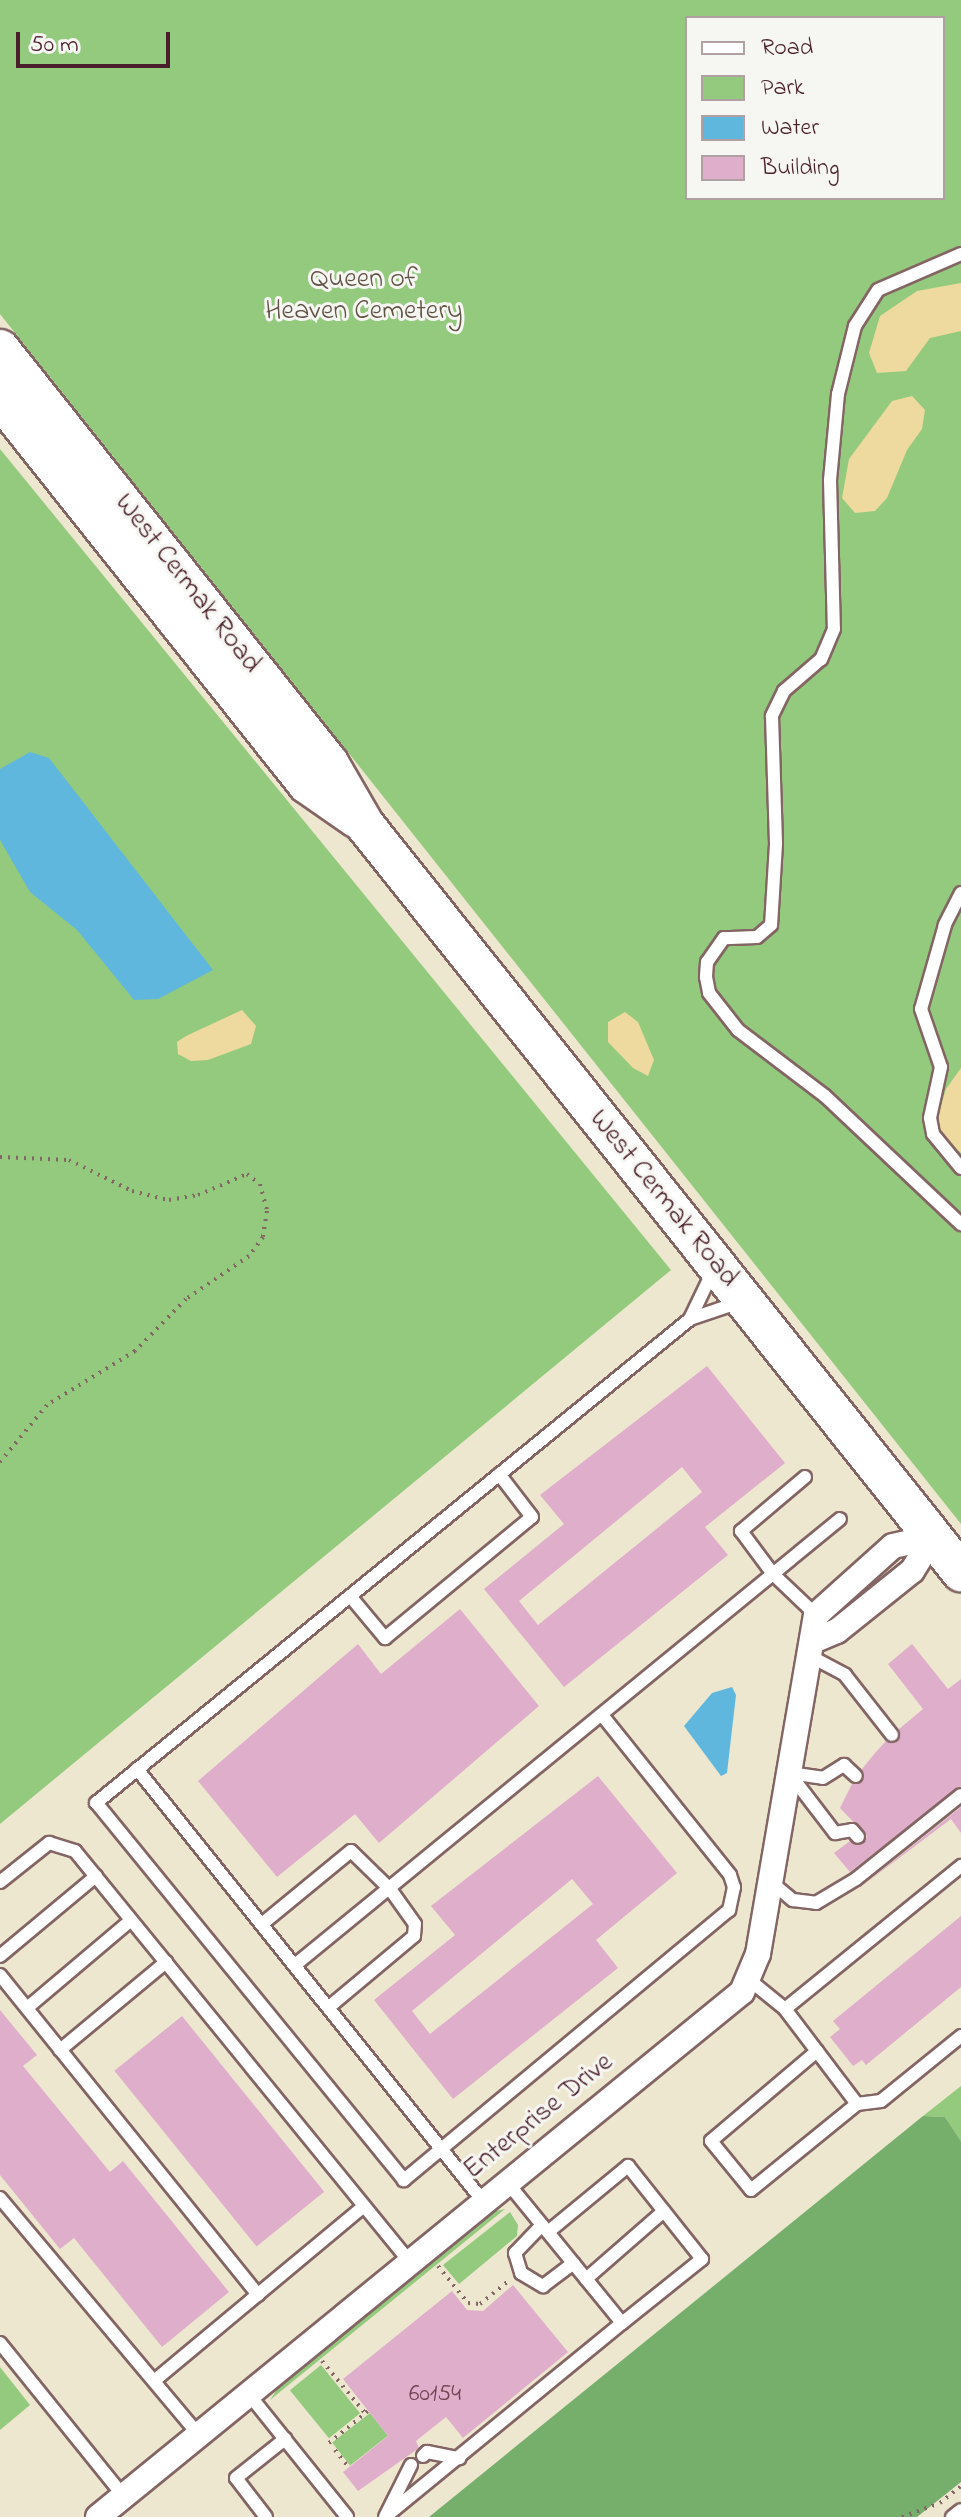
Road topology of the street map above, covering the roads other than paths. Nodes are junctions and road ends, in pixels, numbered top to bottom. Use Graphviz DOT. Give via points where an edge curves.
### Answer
graph roads {
  1 [pos="961,254"];
  2 [pos="0,349"];
  3 [pos="0,398"];
  4 [pos="365,825"];
  5 [pos="961,893"];
  6 [pos="961,1168"];
  7 [pos="961,1224"];
  8 [pos="716,1265"];
  9 [pos="744,1300"];
  10 [pos="690,1319"];
  11 [pos="499,1474"];
  12 [pos="805,1477"];
  13 [pos="840,1519"];
  14 [pos="933,1537"];
  15 [pos="961,1572"];
  16 [pos="773,1574"];
  17 [pos="350,1596"];
  18 [pos="816,1615"];
  19 [pos="811,1648"];
  20 [pos="602,1715"];
  21 [pos="892,1735"];
  22 [pos="137,1769"];
  23 [pos="789,1773"];
  24 [pos="856,1776"];
  25 [pos="961,1795"];
  26 [pos="858,1837"];
  27 [pos="961,1866"];
  28 [pos="96,1876"];
  29 [pos="770,1881"];
  30 [pos="0,1882"];
  31 [pos="390,1889"];
  32 [pos="131,1920"];
  33 [pos="262,1924"];
  34 [pos="0,1956"];
  35 [pos="166,1962"];
  36 [pos="295,1965"];
  37 [pos="0,1975"];
  38 [pos="747,1978"];
  39 [pos="329,2007"];
  40 [pos="27,2008"];
  41 [pos="785,2009"];
  42 [pos="961,2036"];
  43 [pos="60,2050"];
  44 [pos="817,2051"];
  45 [pos="857,2104"];
  46 [pos="443,2148"];
  47 [pos="507,2182"];
  48 [pos="0,2198"];
  49 [pos="483,2201"];
  50 [pos="364,2206"];
  51 [pos="664,2211"];
  52 [pos="545,2229"];
  53 [pos="409,2261"];
  54 [pos="573,2263"];
  55 [pos="586,2279"];
  56 [pos="258,2295"];
  57 [pos="622,2323"];
  58 [pos="0,2343"];
  59 [pos="154,2381"];
  60 [pos="247,2392"];
  61 [pos="197,2433"];
  62 [pos="285,2439"];
  63 [pos="423,2456"];
  64 [pos="459,2458"];
  65 [pos="411,2465"];
  66 [pos="122,2494"];
  67 [pos="961,2510"];
  68 [pos="98,2517"];
  69 [pos="266,2517"];
  70 [pos="347,2517"];
  71 [pos="386,2517"];
  72 [pos="952,2517"];
  1 -- 7 [label="lane" via="878,290 864,306 850,340 830,480 834,629 821,659 784,691 772,716 776,844 771,925 757,937 724,938 707,962 706,977 709,993 738,1030 825,1096"];
  2 -- 4 [label="main road, West Cermak Road" via="329,763"];
  3 -- 4 [label="main road, West Cermak Road" via="307,784"];
  4 -- 8 [label="main road, West Cermak Road"];
  5 -- 6 [label="lane" via="945,925 921,1009 941,1067 930,1118 933,1134"];
  8 -- 9 [label="main road, West Cermak Road"];
  8 -- 10 [label="lane"];
  9 -- 10 [label="lane"];
  9 -- 14 [label="main road, West Cermak Road"];
  10 -- 11 [label="lane"];
  11 -- 17 [label="lane"];
  11 -- 17 [label="lane" via="532,1517 385,1638"];
  12 -- 16 [label="lane" via="741,1531"];
  13 -- 16 [label="lane"];
  14 -- 15 [label="main road, West Cermak Road"];
  14 -- 18 [label="street" via="893,1546"];
  14 -- 19 [label="street" via="912,1571"];
  16 -- 18 [label="lane"];
  16 -- 20 [label="lane"];
  17 -- 22 [label="lane"];
  18 -- 19 [label="street, Enterprise Drive"];
  19 -- 21 [label="lane" via="845,1675"];
  19 -- 23 [label="street, Enterprise Drive"];
  20 -- 31 [label="lane"];
  20 -- 46 [label="lane" via="730,1875 733,1901 722,1918"];
  22 -- 33 [label="lane"];
  22 -- 46 [label="lane" via="96,1803 404,2180"];
  23 -- 24 [label="lane" via="823,1778 844,1765"];
  23 -- 26 [label="lane" via="835,1833 852,1830"];
  23 -- 29 [label="street, Enterprise Drive"];
  25 -- 29 [label="lane" via="856,1879 816,1903 793,1900"];
  27 -- 41 [label="lane"];
  28 -- 30 [label="lane" via="75,1851 49,1843"];
  28 -- 32 [label="lane"];
  28 -- 34 [label="lane"];
  29 -- 38 [label="street, Enterprise Drive" via="758,1954"];
  31 -- 33 [label="lane" via="351,1851"];
  31 -- 36 [label="lane"];
  31 -- 39 [label="lane" via="415,1924 414,1936"];
  32 -- 35 [label="lane"];
  32 -- 40 [label="lane"];
  33 -- 36 [label="lane"];
  35 -- 43 [label="lane"];
  35 -- 50 [label="lane"];
  36 -- 39 [label="lane"];
  37 -- 40 [label="lane"];
  38 -- 41 [label="lane"];
  38 -- 47 [label="street, Enterprise Drive" via="742,1992"];
  39 -- 46 [label="lane"];
  40 -- 43 [label="lane"];
  41 -- 44 [label="lane"];
  42 -- 45 [label="lane" via="881,2101"];
  43 -- 56 [label="lane"];
  44 -- 45 [label="lane"];
  44 -- 45 [label="lane" via="711,2141 751,2190"];
  46 -- 49 [label="lane"];
  47 -- 49 [label="street, Enterprise Drive"];
  47 -- 52 [label="lane"];
  48 -- 59 [label="lane"];
  49 -- 53 [label="street, Enterprise Drive"];
  50 -- 53 [label="lane"];
  50 -- 56 [label="lane"];
  51 -- 52 [label="lane" via="628,2166"];
  51 -- 55 [label="lane"];
  51 -- 57 [label="lane" via="702,2259"];
  52 -- 54 [label="lane"];
  52 -- 54 [label="lane" via="515,2253 521,2273 543,2286"];
  53 -- 60 [label="street, Enterprise Drive"];
  54 -- 55 [label="lane"];
  55 -- 57 [label="lane"];
  56 -- 59 [label="lane"];
  57 -- 64 [label="lane"];
  58 -- 66 [label="lane"];
  59 -- 61 [label="lane"];
  60 -- 61 [label="street, Enterprise Drive"];
  60 -- 62 [label="lane"];
  61 -- 66 [label="street, Enterprise Drive"];
  62 -- 69 [label="lane" via="236,2478"];
  62 -- 70 [label="lane"];
  63 -- 64 [label="lane" via="427,2452"];
  64 -- 71 [label="lane"];
  65 -- 71 [label="lane"];
  66 -- 68 [label="street, Enterprise Drive"];
  67 -- 72 [label="lane"];
}
